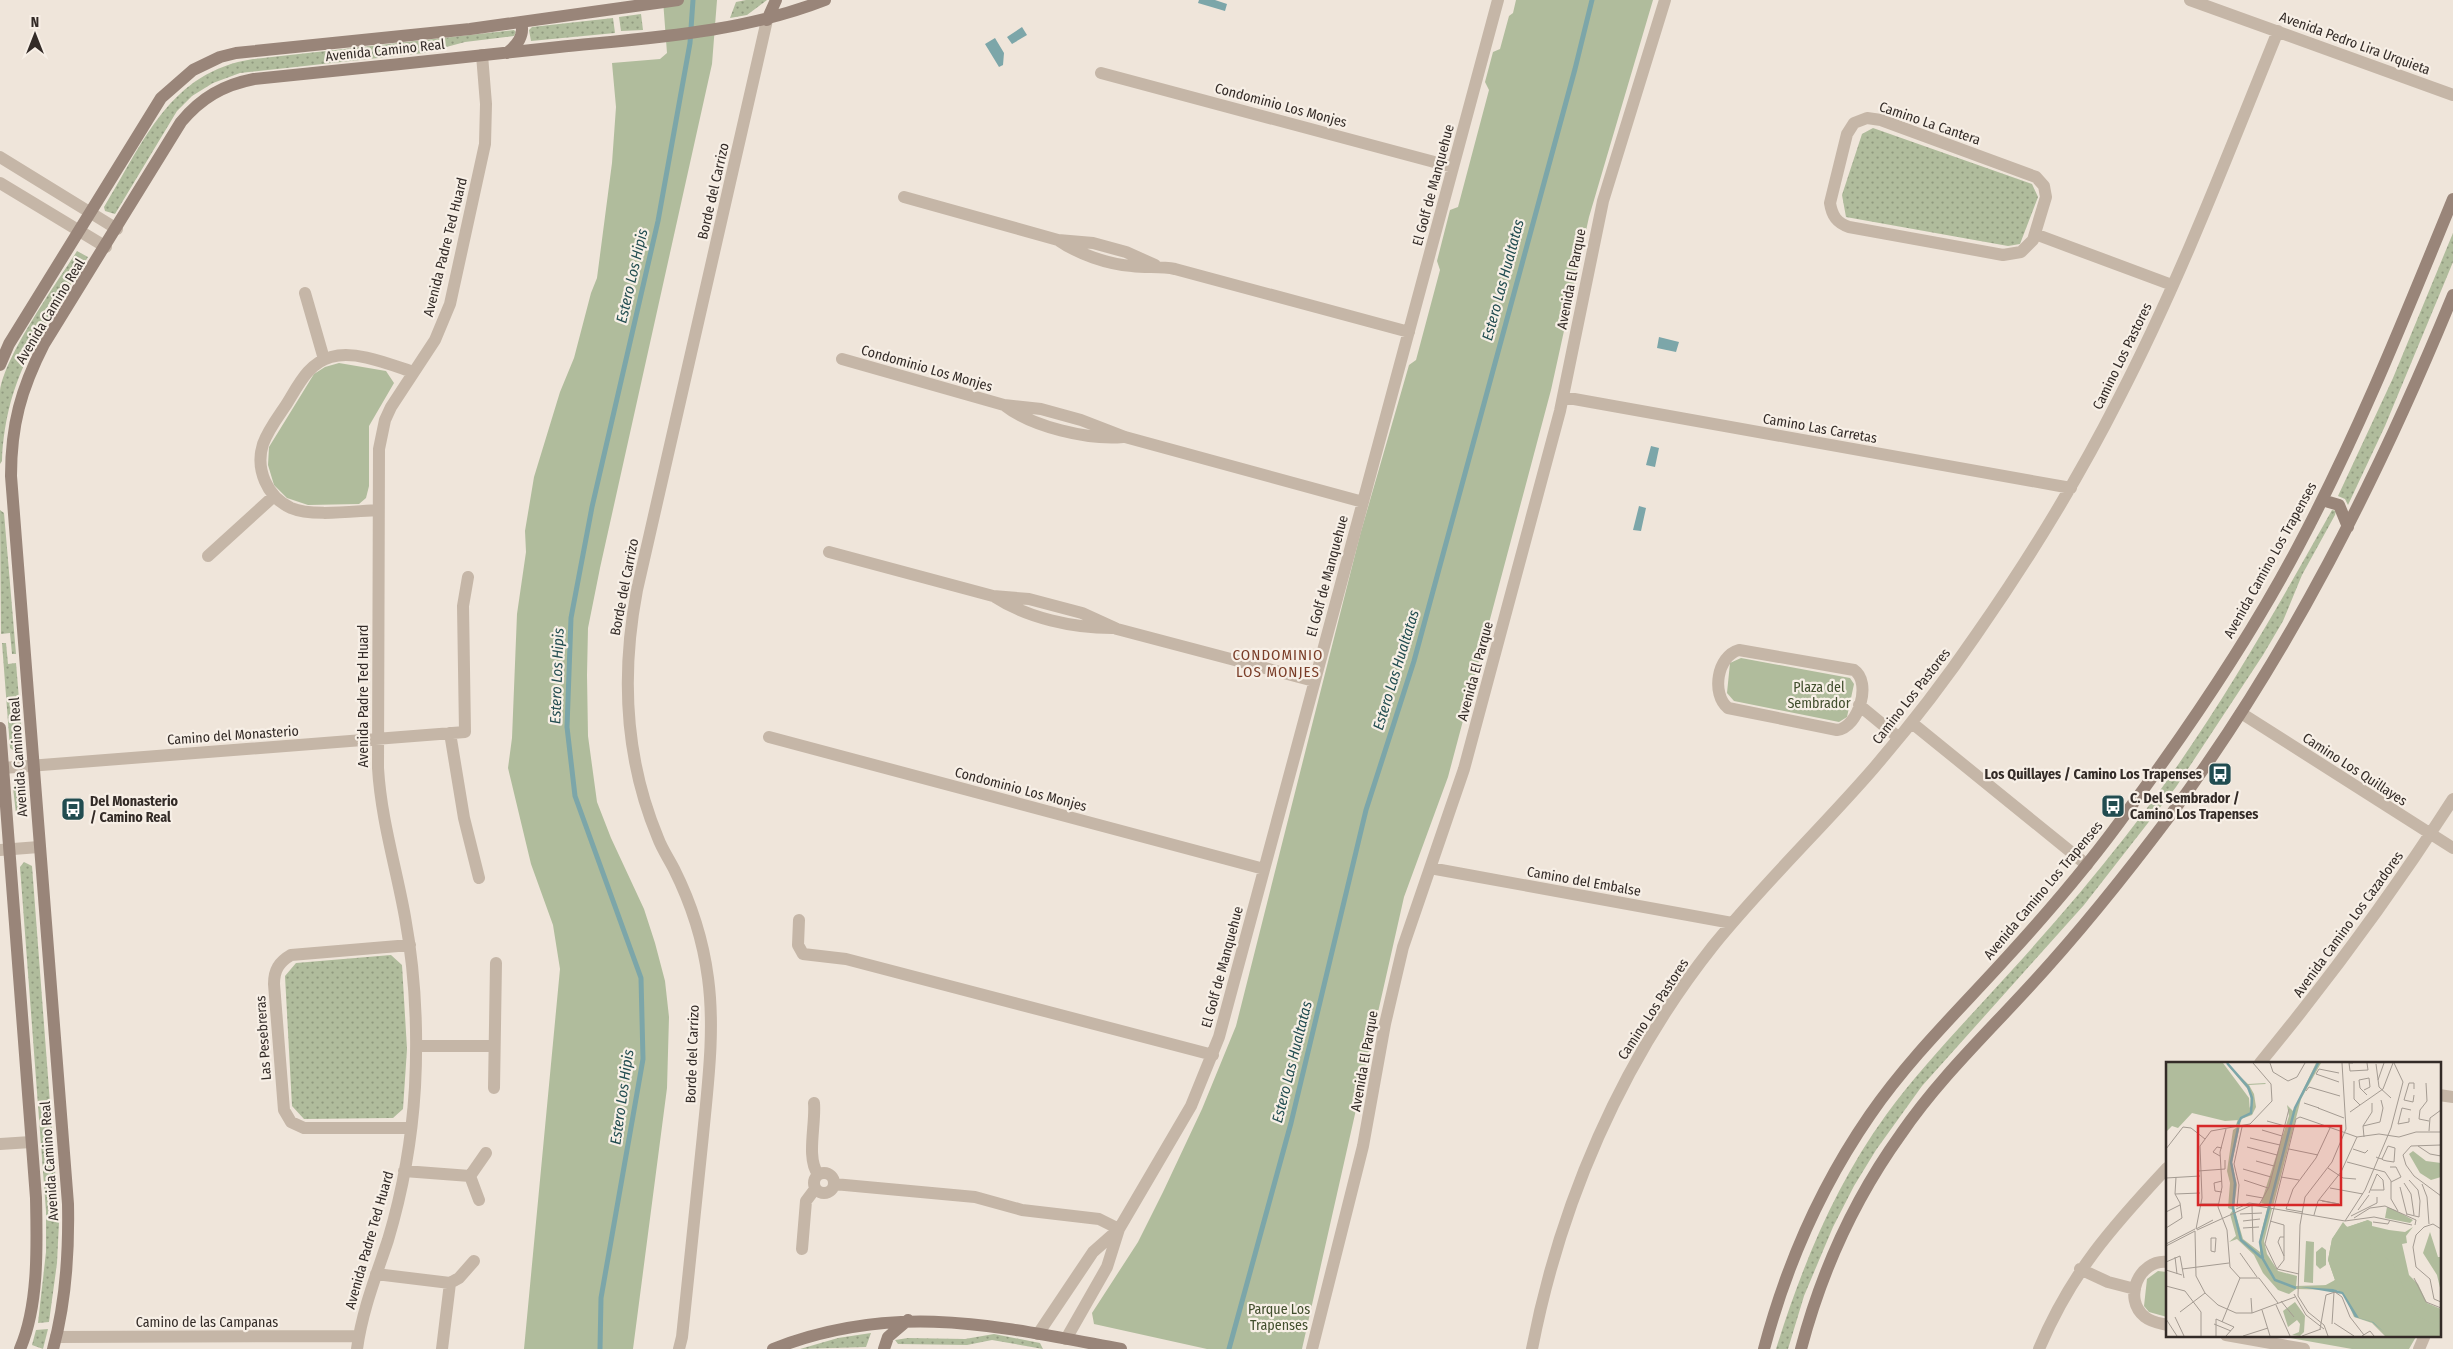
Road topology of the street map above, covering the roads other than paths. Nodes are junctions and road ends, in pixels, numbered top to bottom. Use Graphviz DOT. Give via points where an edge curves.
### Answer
graph roads {
  1 [pos="678,0"];
  2 [pos="776,0"];
  3 [pos="825,0"];
  4 [pos="1498,0"];
  5 [pos="1665,0"];
  6 [pos="2190,0"];
  7 [pos="767,20"];
  8 [pos="522,22"];
  9 [pos="2278,31"];
  10 [pos="507,53"];
  11 [pos="482,55"];
  12 [pos="1100,72"];
  13 [pos="2453,94"];
  14 [pos="0,156"];
  15 [pos="1453,167"];
  16 [pos="0,183"];
  17 [pos="904,197"];
  18 [pos="2453,199"];
  19 [pos="90,212"];
  20 [pos="117,229"];
  21 [pos="78,230"];
  22 [pos="2035,234"];
  23 [pos="106,247"];
  24 [pos="2172,285"];
  25 [pos="305,292"];
  26 [pos="2453,295"];
  27 [pos="1410,332"];
  28 [pos="324,359"];
  29 [pos="842,359"];
  30 [pos="0,365"];
  31 [pos="413,372"];
  32 [pos="1563,397"];
  33 [pos="6,487"];
  34 [pos="2071,488"];
  35 [pos="274,496"];
  36 [pos="2322,500"];
  37 [pos="1363,502"];
  38 [pos="378,510"];
  39 [pos="2348,527"];
  40 [pos="829,552"];
  41 [pos="208,556"];
  42 [pos="468,577"];
  43 [pos="1314,681"];
  44 [pos="1859,705"];
  45 [pos="2241,713"];
  46 [pos="1912,723"];
  47 [pos="0,728"];
  48 [pos="450,733"];
  49 [pos="769,737"];
  50 [pos="1899,738"];
  51 [pos="378,739"];
  52 [pos="34,766"];
  53 [pos="3,768"];
  54 [pos="2453,799"];
  55 [pos="2429,835"];
  56 [pos="39,847"];
  57 [pos="2453,848"];
  58 [pos="5,850"];
  59 [pos="2087,865"];
  60 [pos="1430,868"];
  61 [pos="1264,869"];
  62 [pos="480,878"];
  63 [pos="799,920"];
  64 [pos="1732,923"];
  65 [pos="410,945"];
  66 [pos="496,963"];
  67 [pos="416,1046"];
  68 [pos="494,1046"];
  69 [pos="1213,1055"];
  70 [pos="2262,1062"];
  71 [pos="494,1088"];
  72 [pos="2440,1094"];
  73 [pos="2453,1097"];
  74 [pos="814,1103"];
  75 [pos="411,1128"];
  76 [pos="31,1142"];
  77 [pos="0,1144"];
  78 [pos="486,1153"];
  79 [pos="2166,1169"];
  80 [pos="404,1171"];
  81 [pos="818,1174"];
  82 [pos="470,1176"];
  83 [pos="834,1184"];
  84 [pos="815,1188"];
  85 [pos="479,1200"];
  86 [pos="1119,1229"];
  87 [pos="802,1249"];
  88 [pos="474,1261"];
  89 [pos="2166,1262"];
  90 [pos="2080,1269"];
  91 [pos="376,1274"];
  92 [pos="450,1283"];
  93 [pos="2135,1289"];
  94 [pos="908,1320"];
  95 [pos="2166,1325"];
  96 [pos="1038,1334"];
  97 [pos="359,1336"];
  98 [pos="2232,1336"];
  99 [pos="2426,1336"];
  100 [pos="1066,1339"];
  101 [pos="54,1343"];
  102 [pos="682,1345"];
  103 [pos="20,1349"];
  104 [pos="357,1349"];
  105 [pos="442,1349"];
  106 [pos="773,1349"];
  107 [pos="884,1349"];
  108 [pos="1056,1349"];
  109 [pos="1121,1349"];
  110 [pos="1312,1349"];
  111 [pos="1532,1349"];
  112 [pos="1764,1349"];
  113 [pos="1801,1349"];
  114 [pos="2038,1349"];
  115 [pos="2304,1349"];
  116 [pos="2419,1349"];
  1 -- 8 [label="main road, Avenida Camino Real"];
  2 -- 7 [label="main road"];
  3 -- 7 [label="main road, Avenida Camino Real"];
  4 -- 15 [label="street, El Golf de Manquehue"];
  5 -- 32 [label="street, Avenida El Parque" via="1603,201"];
  6 -- 9 [label="street, Avenida Pedro Lira Urquieta"];
  7 -- 10 [label="main road, Avenida Camino Real"];
  7 -- 102 [label="street, Borde del Carrizo" via="637,590 628,646 628,705 634,761 658,841 674,868 695,921 708,978 711,1035"];
  8 -- 10 [label="main road" via="520,38"];
  8 -- 19 [label="main road, Avenida Camino Real" via="256,50 206,63 181,78 161,98"];
  9 -- 13 [label="street, Avenida Pedro Lira Urquieta"];
  9 -- 24 [label="street, Camino Los Pastores"];
  10 -- 11 [label="main road, Avenida Camino Real"];
  11 -- 20 [label="main road, Avenida Camino Real" via="254,79 217,91 197,104 181,122"];
  11 -- 31 [label="street, Avenida Padre Ted Huard" via="486,118 482,157 446,317"];
  12 -- 15 [label="street, Condominio Los Monjes"];
  14 -- 19 [label="street"];
  15 -- 27 [label="street, El Golf de Manquehue"];
  16 -- 21 [label="street"];
  17 -- 27 [label="street" via="1058,240 1081,253 1123,265 1155,265"];
  18 -- 36 [label="main road, Avenida Camino Los Trapenses" via="2374,390"];
  19 -- 20 [label="street"];
  19 -- 21 [label="main road, Avenida Camino Real"];
  20 -- 23 [label="main road, Avenida Camino Real"];
  21 -- 23 [label="street"];
  21 -- 30 [label="main road, Avenida Camino Real" via="9,344"];
  22 -- 22 [label="street, Camino La Cantera" via="2046,197 2044,186 2036,177 1874,118 1860,120 1850,128 1830,203 1834,217 1844,225 2009,255 2026,248"];
  22 -- 24 [label="street"];
  23 -- 33 [label="main road, Avenida Camino Real" via="30,371 14,422"];
  24 -- 34 [label="street, Camino Los Pastores" via="2121,395"];
  25 -- 28 [label="street"];
  26 -- 39 [label="main road" via="2393,437"];
  27 -- 37 [label="street, El Golf de Manquehue"];
  28 -- 31 [label="street" via="351,356"];
  28 -- 35 [label="street" via="307,371 263,445 263,477"];
  29 -- 37 [label="street, Condominio Los Monjes" via="1004,405 1041,409 1125,437"];
  31 -- 38 [label="street, Avenida Padre Ted Huard" via="391,407 382,433"];
  32 -- 34 [label="street, Camino Las Carretas"];
  32 -- 60 [label="street, Avenida El Parque" via="1464,769"];
  33 -- 52 [label="main road, Avenida Camino Real"];
  34 -- 46 [label="street, Camino Los Pastores" via="2004,596"];
  35 -- 38 [label="street" via="290,507 305,511"];
  35 -- 41 [label="street"];
  36 -- 39 [label="main road" via="2338,505"];
  36 -- 59 [label="main road, Avenida Camino Los Trapenses" via="2272,595 2231,661 2170,752"];
  37 -- 43 [label="street, El Golf de Manquehue"];
  38 -- 51 [label="street, Avenida Padre Ted Huard"];
  39 -- 45 [label="main road" via="2300,617"];
  40 -- 43 [label="street" via="993,596 1017,609 1074,625 1117,629"];
  42 -- 48 [label="street, Camino del Monasterio" via="463,606 465,732"];
  43 -- 61 [label="street, El Golf de Manquehue"];
  44 -- 44 [label="street" via="1862,680 1849,669 1739,650 1730,653 1722,664 1718,686 1720,698 1734,710 1837,730 1851,725"];
  44 -- 50 [label="street"];
  45 -- 55 [label="street, Camino Los Quillayes"];
  45 -- 113 [label="main road" via="2173,812 2110,893 2056,958 1942,1080 1899,1136 1837,1246"];
  46 -- 50 [label="street, Camino Los Pastores"];
  46 -- 59 [label="street"];
  47 -- 53 [label="main road, Avenida Camino Real"];
  48 -- 51 [label="street, Camino del Monasterio"];
  48 -- 62 [label="street" via="464,818"];
  49 -- 61 [label="street, Condominio Los Monjes"];
  50 -- 64 [label="street, Camino Los Pastores"];
  51 -- 52 [label="street, Camino del Monasterio"];
  51 -- 65 [label="street, Avenida Padre Ted Huard" via="382,813"];
  52 -- 53 [label="street, Camino del Monasterio"];
  52 -- 56 [label="main road, Avenida Camino Real"];
  53 -- 58 [label="main road, Avenida Camino Real"];
  54 -- 55 [label="street, Avenida Camino Los Cazadores"];
  55 -- 57 [label="street, Camino Los Quillayes"];
  55 -- 70 [label="street, Avenida Camino Los Cazadores" via="2350,950"];
  56 -- 58 [label="street"];
  56 -- 101 [label="main road, Avenida Camino Real" via="68,1204 65,1280"];
  58 -- 76 [label="main road, Avenida Camino Real"];
  59 -- 112 [label="main road, Avenida Camino Los Trapenses" via="2043,918 1914,1058 1867,1120 1835,1171 1804,1234 1778,1300"];
  60 -- 64 [label="street, Camino del Embalse"];
  60 -- 110 [label="street, Avenida El Parque" via="1396,976 1363,1146"];
  61 -- 69 [label="street, El Golf de Manquehue"];
  63 -- 69 [label="street" via="798,945 803,954 846,959"];
  64 -- 111 [label="street, Camino Los Pastores" via="1669,1007 1611,1110 1559,1239"];
  65 -- 67 [label="street, Avenida Padre Ted Huard"];
  65 -- 75 [label="street, Las Pesebreras" via="291,955 280,963 274,984 282,1103 291,1122 304,1128"];
  66 -- 68 [label="street"];
  67 -- 68 [label="street"];
  67 -- 75 [label="street, Avenida Padre Ted Huard"];
  68 -- 71 [label="street"];
  69 -- 86 [label="street, El Golf de Manquehue" via="1178,1129"];
  72 -- 73 [label="street"];
  74 -- 81 [label="street" via="812,1160"];
  75 -- 80 [label="street, Avenida Padre Ted Huard"];
  76 -- 77 [label="street"];
  76 -- 103 [label="main road, Avenida Camino Real" via="37,1246 34,1287"];
  78 -- 82 [label="street"];
  79 -- 90 [label="street" via="2105,1235"];
  80 -- 82 [label="street"];
  80 -- 91 [label="street, Avenida Padre Ted Huard"];
  81 -- 83 [label="street" via="830,1175"];
  81 -- 84 [label="street" via="814,1180"];
  82 -- 85 [label="street"];
  83 -- 84 [label="street" via="832,1190 825,1194"];
  83 -- 86 [label="street" via="975,1197 1022,1210 1099,1219"];
  84 -- 87 [label="street" via="806,1201"];
  86 -- 96 [label="street, El Golf de Manquehue" via="1093,1252"];
  86 -- 100 [label="street, El Golf de Manquehue" via="1107,1267"];
  88 -- 92 [label="street" via="460,1278"];
  89 -- 93 [label="street" via="2148,1265 2138,1278"];
  90 -- 93 [label="street" via="2102,1280"];
  90 -- 114 [label="street"];
  91 -- 92 [label="street"];
  91 -- 97 [label="street, Avenida Padre Ted Huard"];
  92 -- 105 [label="street"];
  93 -- 95 [label="street" via="2141,1314"];
  94 -- 96 [label="main road" via="968,1323"];
  94 -- 106 [label="main road" via="852,1327"];
  94 -- 107 [label="main road" via="888,1337"];
  96 -- 100 [label="main road"];
  97 -- 101 [label="street, Camino de las Campanas"];
  97 -- 104 [label="street, Avenida Padre Ted Huard"];
  98 -- 115 [label="street"];
  99 -- 116 [label="street"];
  100 -- 108 [label="main road"];
  100 -- 109 [label="main road"];
}
